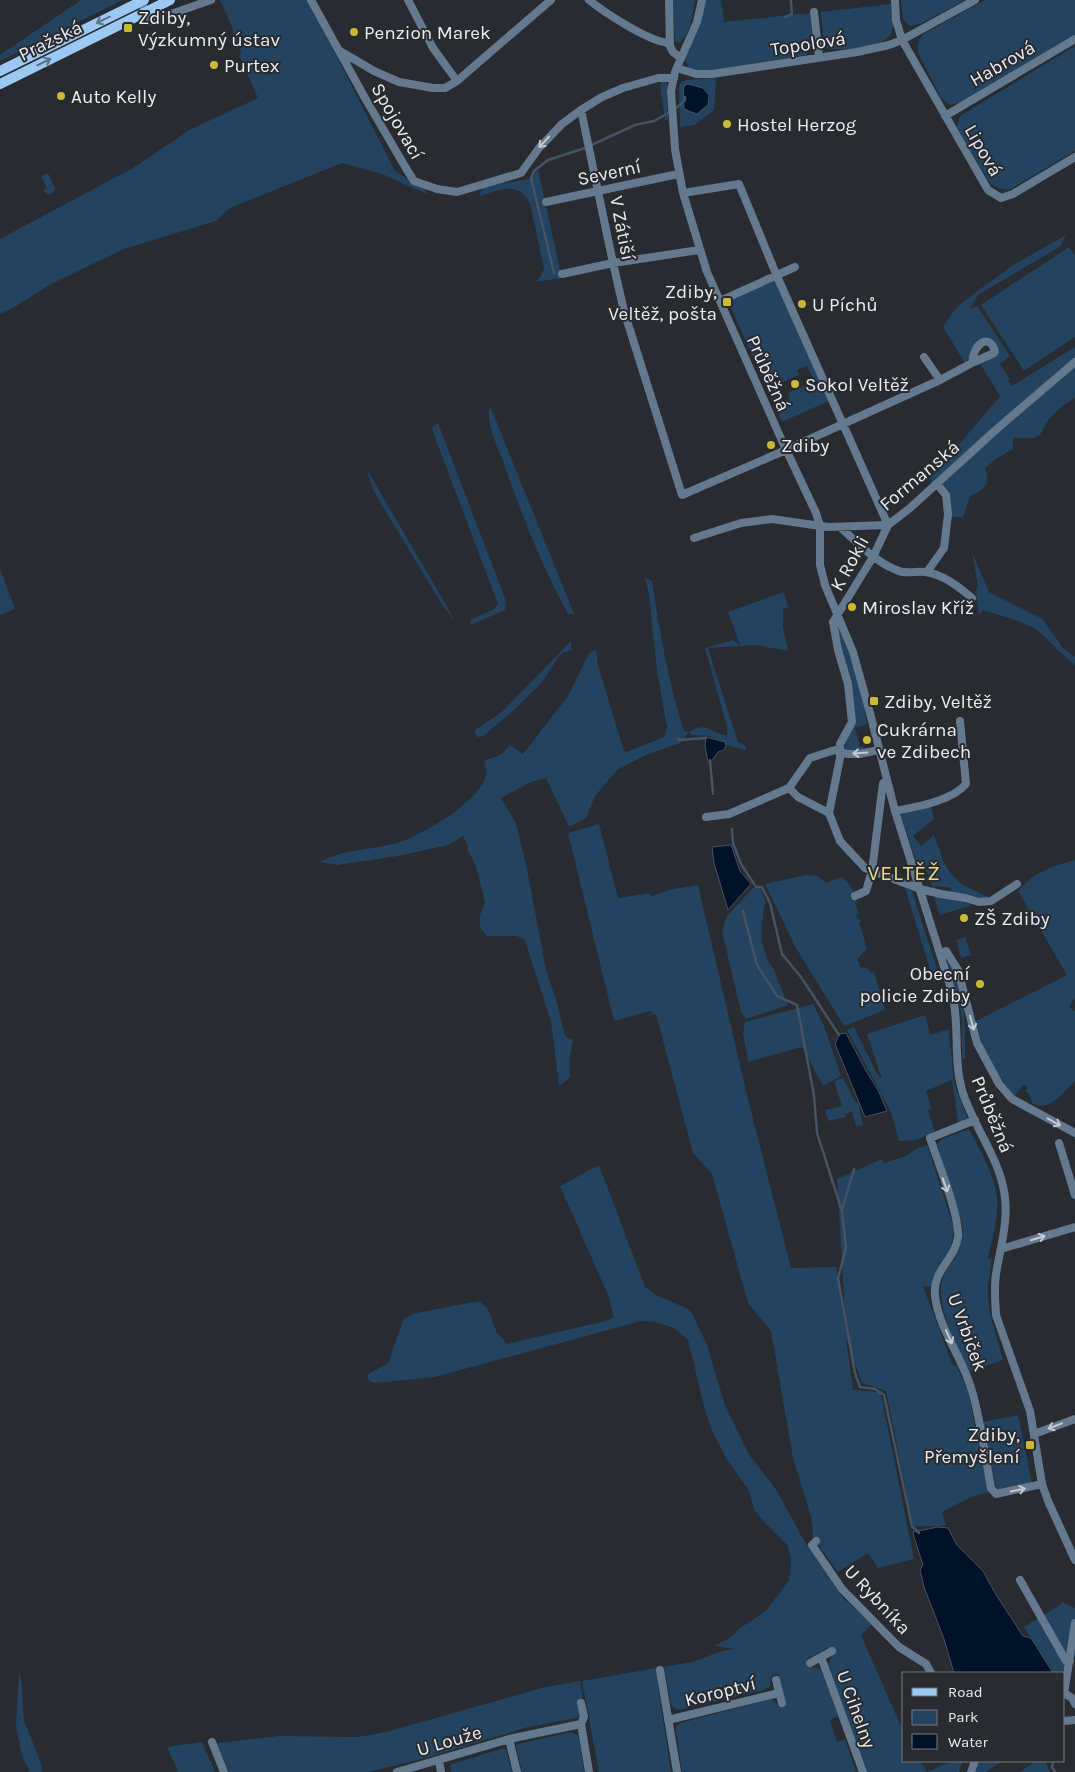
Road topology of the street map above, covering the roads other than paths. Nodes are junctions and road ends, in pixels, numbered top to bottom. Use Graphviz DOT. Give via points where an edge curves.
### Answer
graph roads {
  1 [pos="170,0"];
  2 [pos="211,0"];
  3 [pos="311,0"];
  4 [pos="408,0"];
  5 [pos="551,0"];
  6 [pos="589,0"];
  7 [pos="669,0"];
  8 [pos="702,0"];
  9 [pos="895,0"];
  10 [pos="975,0"];
  11 [pos="142,1"];
  12 [pos="146,12"];
  13 [pos="814,12"];
  14 [pos="1075,39"];
  15 [pos="902,40"];
  16 [pos="670,43"];
  17 [pos="339,50"];
  18 [pos="819,57"];
  19 [pos="681,58"];
  20 [pos="677,68"];
  21 [pos="0,72"];
  22 [pos="674,78"];
  23 [pos="457,81"];
  24 [pos="0,84"];
  25 [pos="581,110"];
  26 [pos="945,116"];
  27 [pos="1075,157"];
  28 [pos="678,174"];
  29 [pos="599,191"];
  30 [pos="683,193"];
  31 [pos="546,202"];
  32 [pos="699,250"];
  33 [pos="612,263"];
  34 [pos="795,267"];
  35 [pos="562,274"];
  36 [pos="776,274"];
  37 [pos="720,301"];
  38 [pos="924,357"];
  39 [pos="972,362"];
  40 [pos="1075,362"];
  41 [pos="940,380"];
  42 [pos="844,424"];
  43 [pos="786,450"];
  44 [pos="937,484"];
  45 [pos="888,525"];
  46 [pos="820,526"];
  47 [pos="840,527"];
  48 [pos="694,538"];
  49 [pos="873,556"];
  50 [pos="927,572"];
  51 [pos="972,598"];
  52 [pos="836,615"];
  53 [pos="960,721"];
  54 [pos="879,750"];
  55 [pos="840,752"];
  56 [pos="887,781"];
  57 [pos="789,788"];
  58 [pos="895,811"];
  59 [pos="829,812"];
  60 [pos="706,817"];
  61 [pos="872,871"];
  62 [pos="1017,884"];
  63 [pos="920,889"];
  64 [pos="855,896"];
  65 [pos="940,953"];
  66 [pos="975,1120"];
  67 [pos="1075,1133"];
  68 [pos="1058,1143"];
  69 [pos="1075,1194"];
  70 [pos="1075,1227"];
  71 [pos="1001,1249"];
  72 [pos="1075,1419"];
  73 [pos="1034,1434"];
  74 [pos="1042,1484"];
  75 [pos="816,1541"];
  76 [pos="1075,1560"];
  77 [pos="1020,1580"];
  78 [pos="1075,1623"];
  79 [pos="832,1651"];
  80 [pos="821,1656"];
  81 [pos="1070,1661"];
  82 [pos="810,1663"];
  83 [pos="660,1670"];
  84 [pos="930,1672"];
  85 [pos="776,1680"];
  86 [pos="1065,1688"];
  87 [pos="779,1693"];
  88 [pos="1065,1694"];
  89 [pos="581,1703"];
  90 [pos="782,1703"];
  91 [pos="1075,1704"];
  92 [pos="668,1720"];
  93 [pos="581,1724"];
  94 [pos="509,1739"];
  95 [pos="212,1742"];
  96 [pos="439,1761"];
  97 [pos="224,1772"];
  98 [pos="397,1772"];
  99 [pos="441,1772"];
  100 [pos="517,1772"];
  101 [pos="590,1772"];
  102 [pos="677,1772"];
  103 [pos="863,1772"];
  1 -- 12 [label="main road, Pražská"];
  2 -- 12 [label="street" via="151,21"];
  3 -- 17 [label="street, Spojovací"];
  4 -- 23 [label="street" via="433,48"];
  5 -- 23 [label="street"];
  6 -- 16 [label="street" via="638,31"];
  7 -- 16 [label="street"];
  8 -- 19 [label="street, Průběžná" via="695,28"];
  9 -- 15 [label="street"];
  10 -- 15 [label="street, Topolová"];
  11 -- 12 [label="street"];
  11 -- 21 [label="main road, Pražská, one-way"];
  24 -- 12 [label="main road, Pražská, one-way"];
  13 -- 18 [label="street"];
  14 -- 26 [label="street, Habrová"];
  15 -- 18 [label="street, Topolová"];
  15 -- 26 [label="street, Lipová"];
  16 -- 19 [label="street" via="671,50"];
  17 -- 23 [label="street" via="399,82 445,88"];
  25 -- 17 [label="street, Spojovací, one-way" via="545,142 521,174 457,192 437,189 414,181"];
  18 -- 20 [label="street, Topolová" via="704,75"];
  19 -- 20 [label="street, Průběžná"];
  20 -- 22 [label="street, Průběžná"];
  22 -- 25 [label="street, Spojovací" via="658,78 622,88"];
  22 -- 28 [label="street, Průběžná" via="671,91"];
  25 -- 29 [label="street, V Zátiší"];
  26 -- 27 [label="street, Lipová" via="988,190 1001,198"];
  28 -- 29 [label="street, Severní"];
  28 -- 30 [label="street, Průběžná"];
  29 -- 31 [label="street, Severní"];
  29 -- 33 [label="street, V Zátiší"];
  30 -- 32 [label="street, Průběžná"];
  30 -- 36 [label="street" via="739,184"];
  32 -- 33 [label="street"];
  32 -- 37 [label="street, Průběžná"];
  33 -- 35 [label="street"];
  33 -- 43 [label="street, V Zátiší" via="682,495"];
  34 -- 36 [label="street"];
  36 -- 37 [label="street"];
  36 -- 42 [label="street"];
  37 -- 43 [label="street, Průběžná"];
  38 -- 41 [label="street"];
  39 -- 41 [label="street"];
  40 -- 44 [label="street, Formanská"];
  41 -- 42 [label="street"];
  42 -- 43 [label="street"];
  42 -- 45 [label="street"];
  43 -- 46 [label="street, Průběžná"];
  44 -- 45 [label="street, Formanská"];
  44 -- 50 [label="street" via="946,495 948,514 944,548"];
  45 -- 47 [label="street, Formanská"];
  45 -- 49 [label="street, K Rokli"];
  46 -- 47 [label="street, Formanská"];
  46 -- 48 [label="street, Formanská" via="772,518 741,523"];
  46 -- 52 [label="street, Průběžná" via="820,566"];
  47 -- 49 [label="street"];
  49 -- 50 [label="street" via="901,572"];
  49 -- 52 [label="street, K Rokli"];
  50 -- 51 [label="street" via="952,582"];
  52 -- 54 [label="street, Průběžná" via="853,652"];
  52 -- 55 [label="street" via="833,622 848,684 852,722 840,744"];
  53 -- 58 [label="street" via="966,784 960,792"];
  54 -- 55 [label="street, one-way" via="858,754"];
  54 -- 56 [label="street, Průběžná"];
  55 -- 57 [label="street" via="835,750 810,758"];
  55 -- 59 [label="street"];
  56 -- 58 [label="street, Průběžná"];
  56 -- 61 [label="street" via="883,783"];
  57 -- 59 [label="street" via="798,797"];
  57 -- 60 [label="street" via="729,814"];
  58 -- 63 [label="street, Průběžná"];
  59 -- 61 [label="street" via="840,841 865,868"];
  61 -- 63 [label="street"];
  61 -- 64 [label="street" via="866,891"];
  62 -- 63 [label="street" via="994,900 979,902"];
  63 -- 65 [label="street, Průběžná"];
  65 -- 66 [label="street, Průběžná" via="957,1015 959,1077"];
  65 -- 67 [label="street, one-way" via="946,951 958,970 977,1043 999,1084 1012,1099"];
  66 -- 71 [label="street, Průběžná" via="1001,1178 1006,1212"];
  66 -- 74 [label="street, U Vrbiček, one-way" via="930,1138 953,1206 958,1237 937,1275 935,1295 946,1334 972,1390 991,1488 996,1494"];
  68 -- 69 [label="street"];
  71 -- 70 [label="street, one-way"];
  71 -- 73 [label="street, Průběžná" via="995,1288 996,1315 1030,1411"];
  72 -- 73 [label="street, one-way"];
  73 -- 74 [label="street, Průběžná"];
  74 -- 76 [label="street, Průběžná"];
  75 -- 84 [label="street, U Rybníka" via="812,1545 842,1589 899,1647 926,1664"];
  77 -- 81 [label="street" via="1066,1661"];
  78 -- 81 [label="street"];
  79 -- 80 [label="street, U Cihelny"];
  80 -- 82 [label="street, U Cihelny"];
  80 -- 103 [label="street, U Cihelny"];
  81 -- 86 [label="street"];
  83 -- 92 [label="street"];
  85 -- 87 [label="street, Koroptví"];
  87 -- 90 [label="street, Koroptví"];
  87 -- 92 [label="street, Koroptví"];
  88 -- 91 [label="street"];
  89 -- 93 [label="street" via="584,1717"];
  92 -- 102 [label="street"];
  93 -- 94 [label="street, U Louže"];
  93 -- 101 [label="street"];
  94 -- 96 [label="street, U Louže"];
  94 -- 100 [label="street, U Louže"];
  95 -- 97 [label="street"];
  96 -- 98 [label="street, U Louže"];
  96 -- 99 [label="street"];
}
